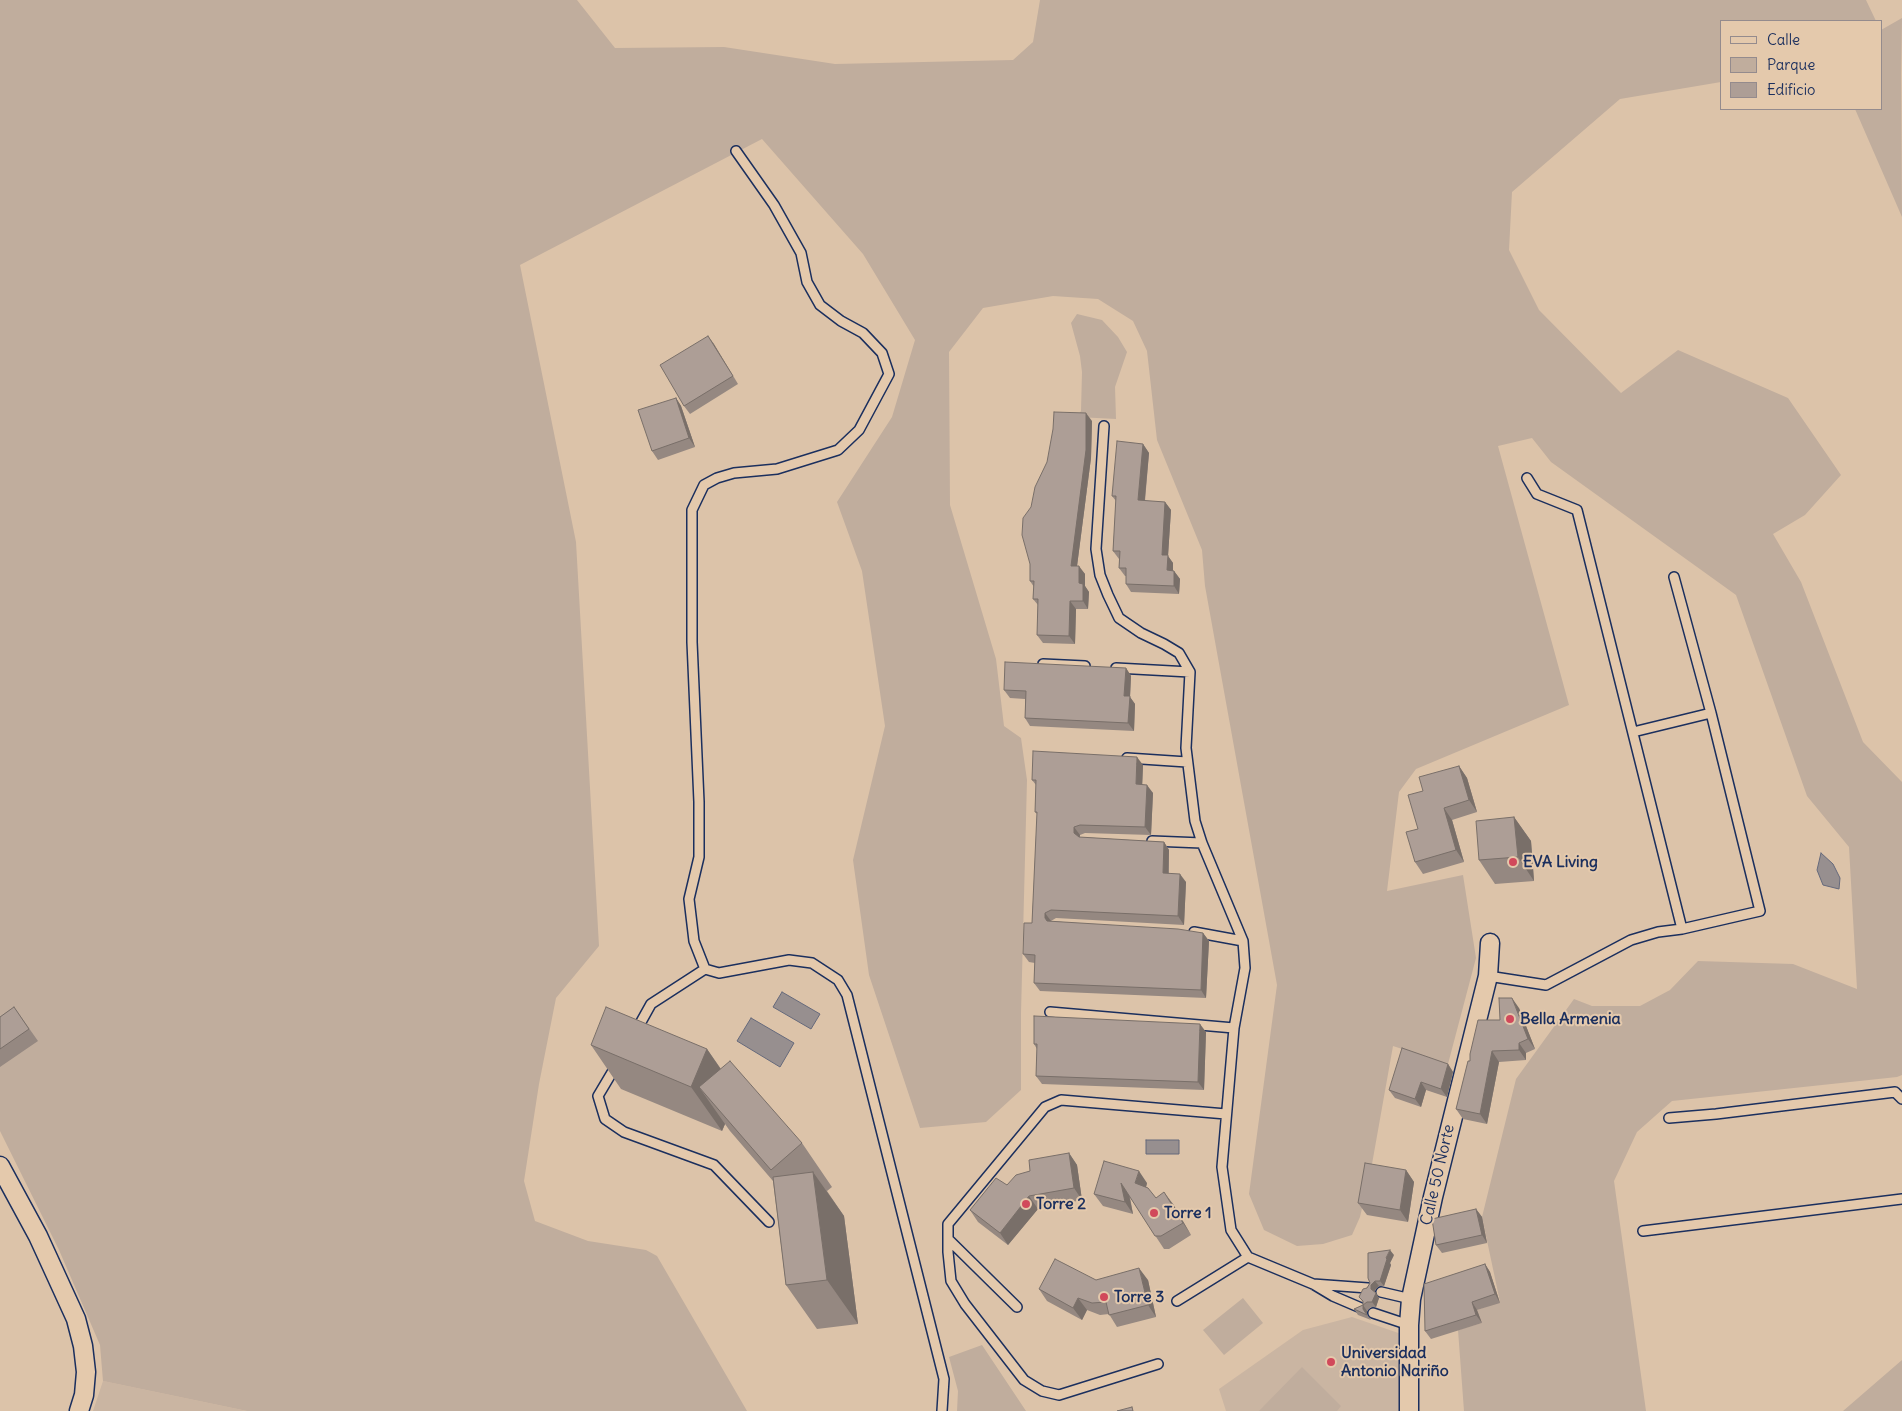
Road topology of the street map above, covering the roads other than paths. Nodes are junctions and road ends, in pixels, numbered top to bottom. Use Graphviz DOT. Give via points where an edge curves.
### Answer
graph roads {
  1 [pos="736,151"];
  2 [pos="1104,426"];
  3 [pos="1527,478"];
  4 [pos="1674,577"];
  5 [pos="1043,664"];
  6 [pos="1092,667"];
  7 [pos="1102,667"];
  8 [pos="1190,672"];
  9 [pos="1711,712"];
  10 [pos="1633,732"];
  11 [pos="1121,758"];
  12 [pos="1187,762"];
  13 [pos="1143,841"];
  14 [pos="1202,843"];
  15 [pos="1682,929"];
  16 [pos="1186,931"];
  17 [pos="1243,940"];
  18 [pos="1490,943"];
  19 [pos="705,969"];
  20 [pos="1488,976"];
  21 [pos="1050,1012"];
  22 [pos="1234,1028"];
  23 [pos="634,1036"];
  24 [pos="620,1059"];
  25 [pos="1902,1099"];
  26 [pos="1226,1114"];
  27 [pos="1669,1118"];
  28 [pos="0,1166"];
  29 [pos="1902,1199"];
  30 [pos="769,1222"];
  31 [pos="1643,1231"];
  32 [pos="948,1239"];
  33 [pos="1248,1258"];
  34 [pos="1312,1284"];
  35 [pos="1368,1288"];
  36 [pos="1381,1292"];
  37 [pos="1411,1299"];
  38 [pos="1177,1301"];
  39 [pos="1017,1307"];
  40 [pos="1360,1308"];
  41 [pos="1373,1313"];
  42 [pos="1409,1325"];
  43 [pos="1158,1364"];
  44 [pos="79,1411"];
  45 [pos="942,1411"];
  46 [pos="1409,1411"];
  1 -- 19 [label="lane" via="774,205 801,253 807,282 820,305 864,334 882,353 889,374 860,430 838,450 777,469 717,478 704,485 692,510 692,642 699,857 689,899 694,941"];
  2 -- 8 [label="lane" via="1096,549 1100,575 1119,618 1179,653"];
  3 -- 10 [label="lane" via="1537,494 1577,510"];
  4 -- 9 [label="lane"];
  5 -- 6 [label="lane"];
  7 -- 8 [label="lane"];
  8 -- 12 [label="lane"];
  9 -- 10 [label="lane"];
  9 -- 15 [label="lane" via="1760,911"];
  10 -- 15 [label="lane"];
  11 -- 12 [label="lane"];
  12 -- 14 [label="lane" via="1195,821"];
  13 -- 14 [label="lane"];
  14 -- 17 [label="lane"];
  15 -- 20 [label="lane" via="1631,940 1546,986"];
  16 -- 17 [label="lane"];
  17 -- 22 [label="lane" via="1245,968"];
  18 -- 20 [label="street, Calle 50 Norte"];
  19 -- 23 [label="lane" via="651,1004"];
  19 -- 45 [label="lane" via="718,973 789,960 812,963 838,980 847,995 944,1379"];
  20 -- 37 [label="street, Calle 50 Norte" via="1432,1197"];
  21 -- 22 [label="lane"];
  22 -- 26 [label="lane"];
  24 -- 30 [label="lane" via="598,1096 605,1119 624,1132 714,1165"];
  25 -- 27 [label="lane" via="1895,1092"];
  26 -- 32 [label="lane" via="1061,1100 1045,1107 948,1224"];
  26 -- 33 [label="lane" via="1222,1167 1227,1209 1231,1230"];
  28 -- 44 [label="street" via="38,1236 76,1319 86,1372"];
  29 -- 31 [label="lane"];
  32 -- 39 [label="lane"];
  32 -- 43 [label="lane" via="951,1281 964,1304 1024,1380 1042,1391 1059,1395"];
  33 -- 34 [label="lane"];
  33 -- 38 [label="lane"];
  34 -- 35 [label="lane"];
  34 -- 40 [label="lane"];
  36 -- 37 [label="lane"];
  37 -- 42 [label="street, Calle 50 Norte"];
  41 -- 42 [label="lane"];
  42 -- 46 [label="street, Calle 50 Norte"];
}
